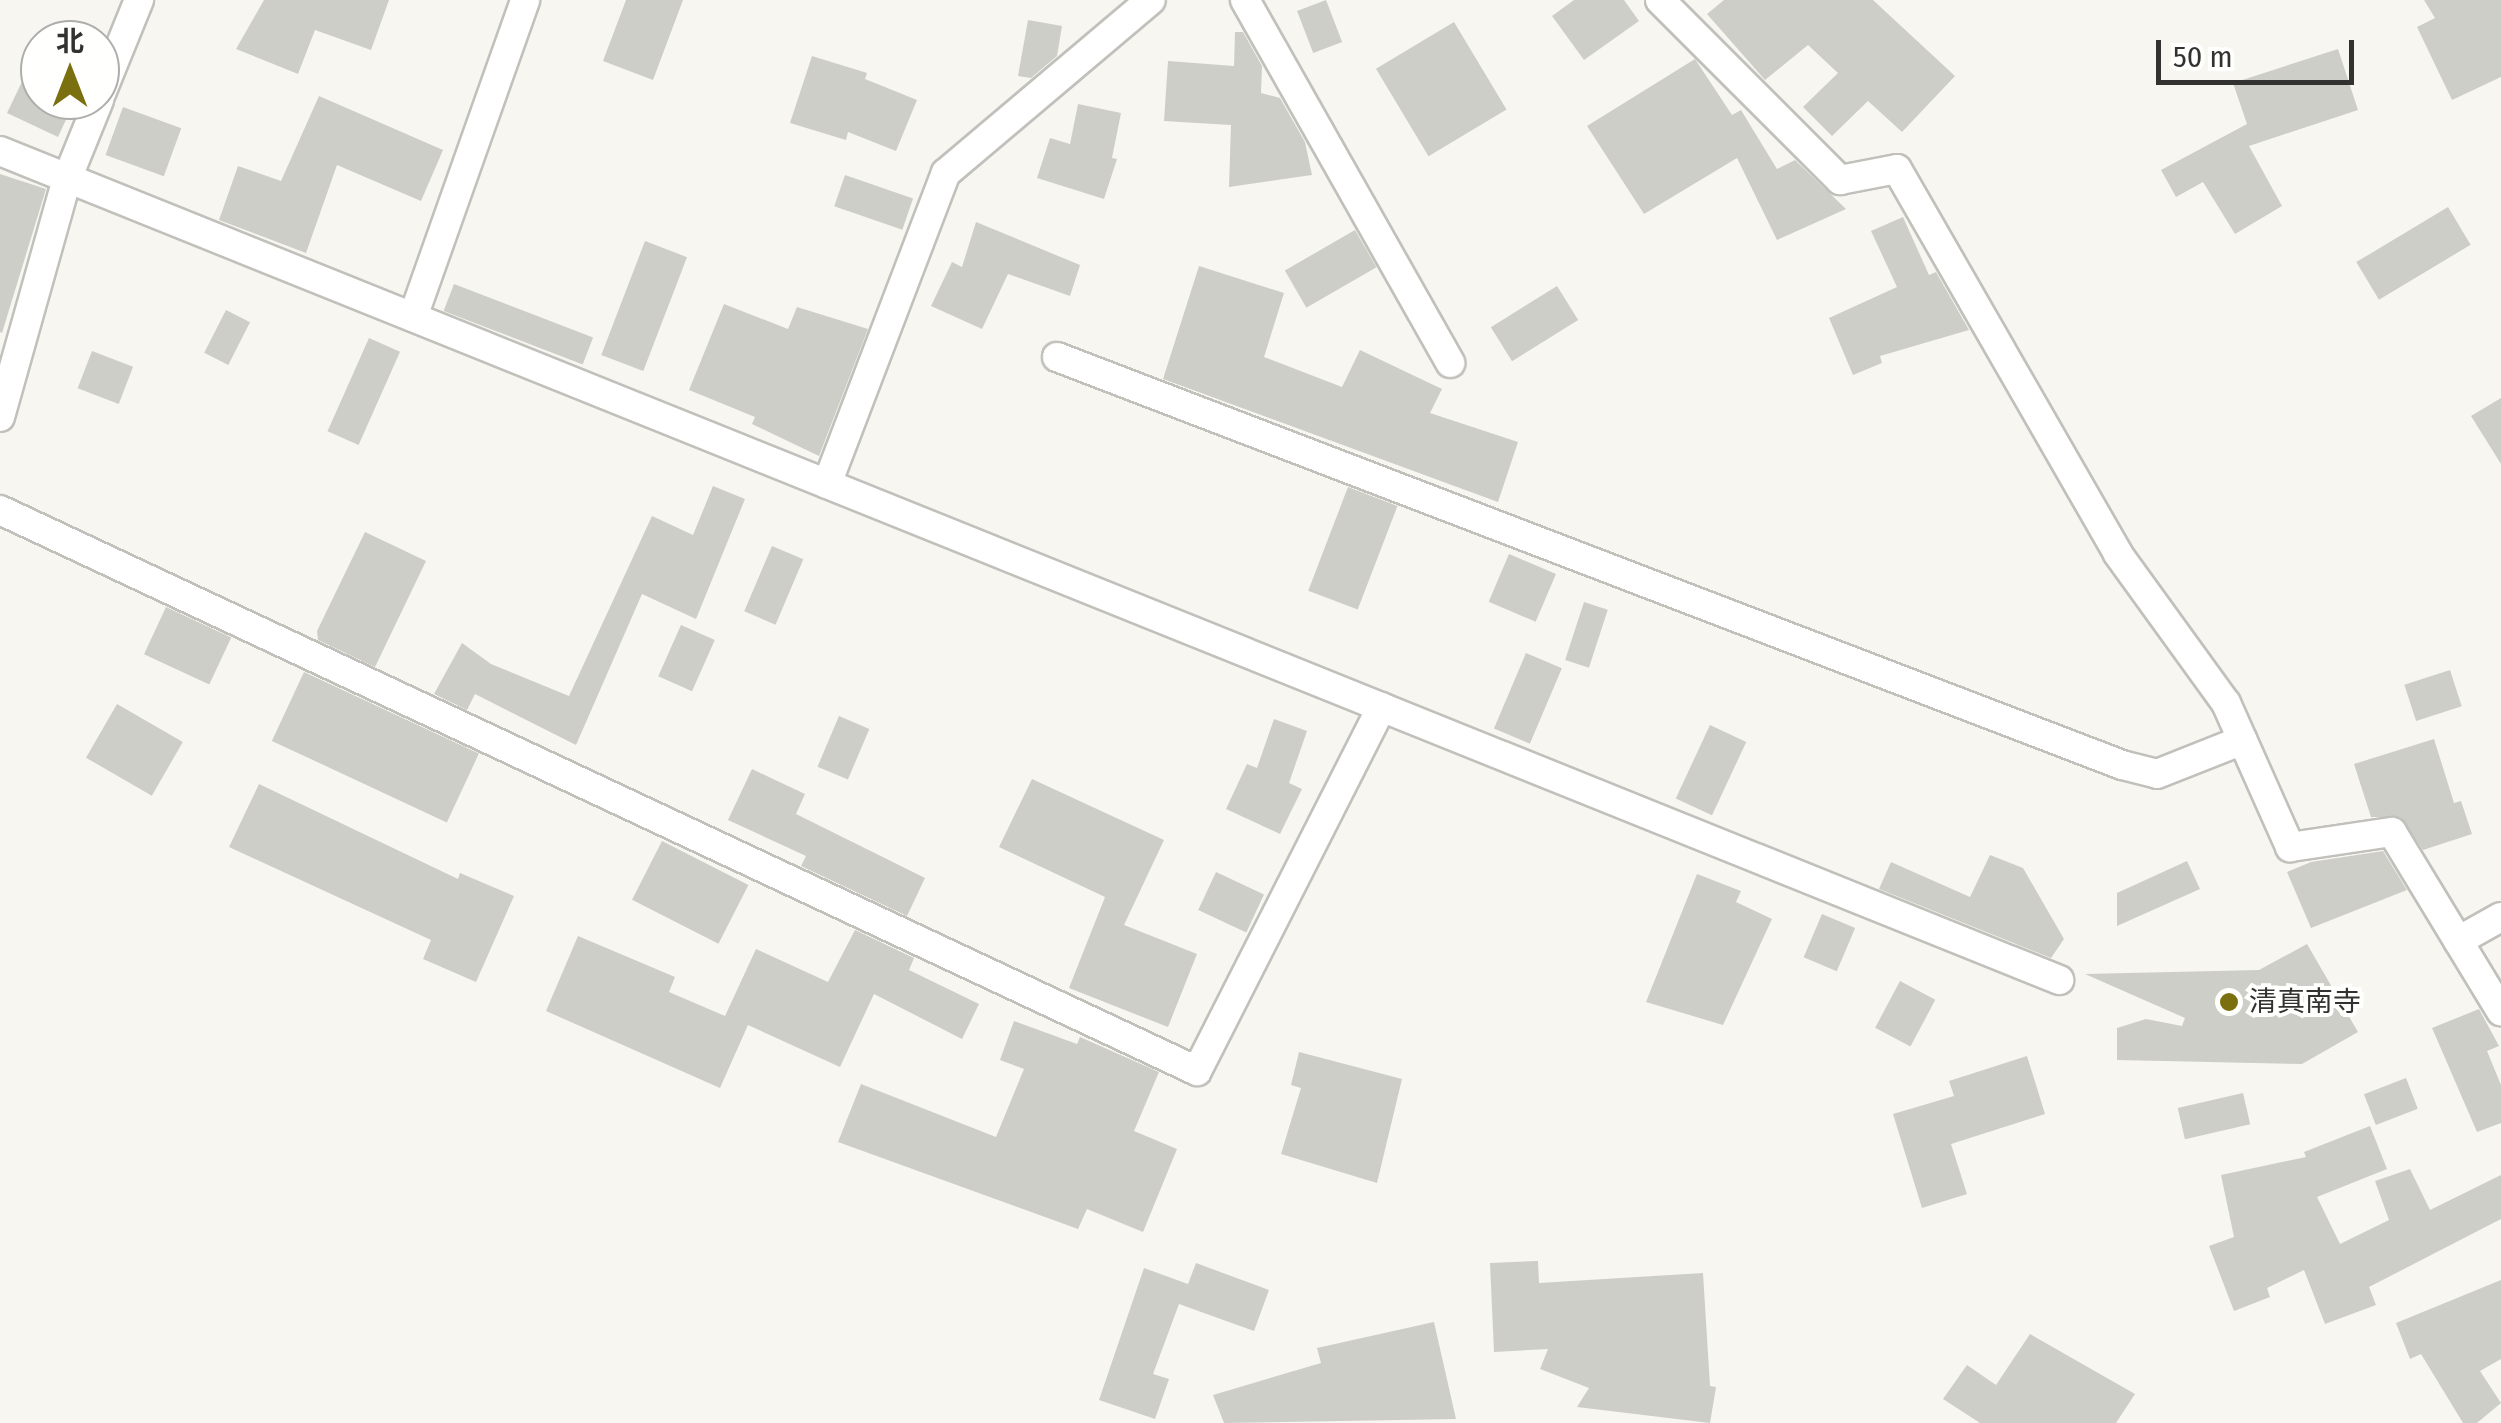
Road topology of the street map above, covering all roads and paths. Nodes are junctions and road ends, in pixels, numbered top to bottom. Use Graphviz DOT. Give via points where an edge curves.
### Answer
graph roads {
  1 [pos="138,0"];
  2 [pos="525,0"];
  3 [pos="1151,0"];
  4 [pos="1245,0"];
  5 [pos="1660,0"];
  6 [pos="120,45"];
  7 [pos="90,120"];
  8 [pos="0,152"];
  9 [pos="67,178"];
  10 [pos="412,317"];
  11 [pos="1058,357"];
  12 [pos="1450,362"];
  13 [pos="0,417"];
  14 [pos="827,484"];
  15 [pos="0,510"];
  16 [pos="1382,708"];
  17 [pos="2242,740"];
  18 [pos="2501,917"];
  19 [pos="2458,941"];
  20 [pos="2059,980"];
  21 [pos="2501,1010"];
  1 -- 6 [label="street"];
  2 -- 10 [label="street"];
  3 -- 14 [label="street" via="946,173"];
  4 -- 12 [label="street"];
  5 -- 17 [label="street" via="1840,180 1897,169 2118,554 2226,703"];
  7 -- 9 [label="street"];
  8 -- 9 [label="street"];
  9 -- 10 [label="street"];
  9 -- 13 [label="street"];
  10 -- 14 [label="street"];
  11 -- 17 [label="street" via="2122,765 2157,774"];
  14 -- 16 [label="street"];
  15 -- 16 [label="street" via="1196,1071"];
  16 -- 20 [label="street"];
  17 -- 19 [label="street" via="2290,846 2392,832"];
  18 -- 19 [label="street"];
  19 -- 21 [label="street"];
}
